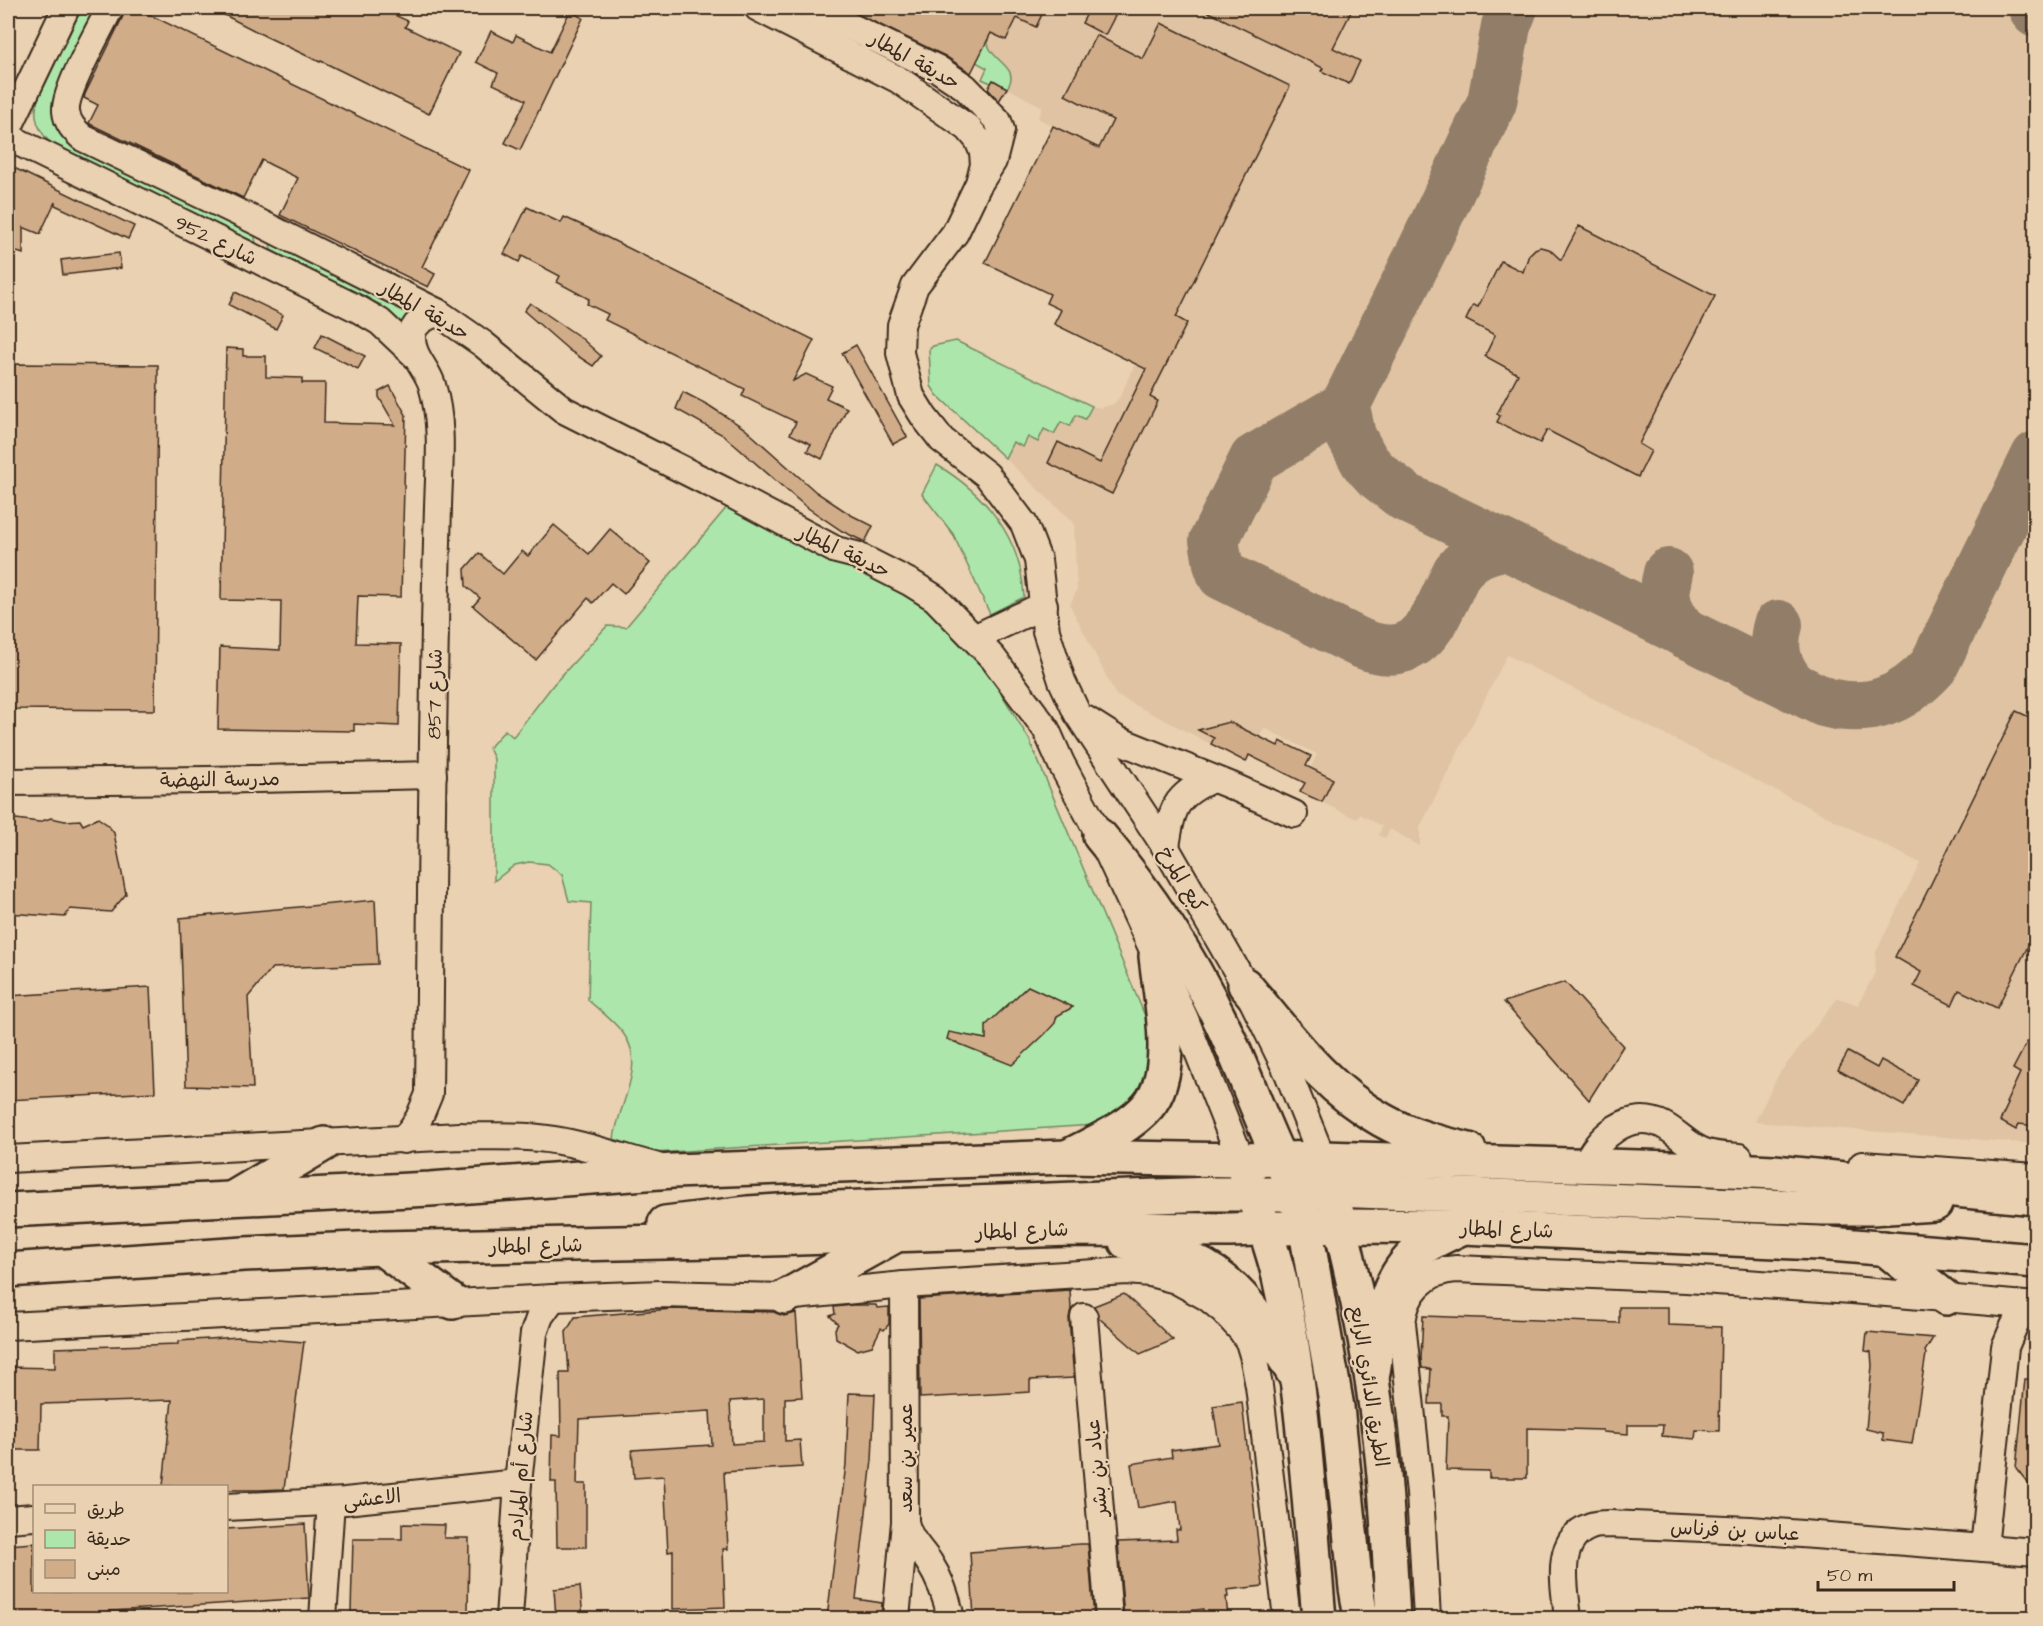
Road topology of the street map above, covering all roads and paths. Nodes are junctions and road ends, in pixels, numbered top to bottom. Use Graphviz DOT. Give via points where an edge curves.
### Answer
graph roads {
  1 [pos="66,8"];
  2 [pos="110,8"];
  3 [pos="758,8"];
  4 [pos="813,8"];
  5 [pos="8,129"];
  6 [pos="8,137"];
  7 [pos="978,185"];
  8 [pos="258,222"];
  9 [pos="260,261"];
  10 [pos="437,312"];
  11 [pos="416,356"];
  12 [pos="1044,604"];
  13 [pos="974,638"];
  14 [pos="1077,713"];
  15 [pos="433,775"];
  16 [pos="1212,779"];
  17 [pos="8,782"];
  18 [pos="1294,814"];
  19 [pos="1100,836"];
  20 [pos="1166,848"];
  21 [pos="1156,956"];
  22 [pos="1245,985"];
  23 [pos="429,1094"];
  24 [pos="460,1136"];
  25 [pos="404,1140"];
  26 [pos="324,1144"];
  27 [pos="1067,1157"];
  28 [pos="1322,1158"];
  29 [pos="8,1159"];
  30 [pos="1241,1160"];
  31 [pos="1280,1160"];
  32 [pos="1526,1164"];
  33 [pos="1585,1166"];
  34 [pos="673,1171"];
  35 [pos="1331,1190"];
  36 [pos="2034,1191"];
  37 [pos="1252,1194"];
  38 [pos="1297,1194"];
  39 [pos="228,1201"];
  40 [pos="8,1210"];
  41 [pos="1341,1226"];
  42 [pos="1307,1227"];
  43 [pos="1463,1227"];
  44 [pos="1072,1228"];
  45 [pos="1265,1229"];
  46 [pos="897,1234"];
  47 [pos="485,1246"];
  48 [pos="381,1248"];
  49 [pos="1884,1248"];
  50 [pos="2036,1261"];
  51 [pos="8,1270"];
  52 [pos="904,1285"];
  53 [pos="553,1298"];
  54 [pos="785,1298"];
  55 [pos="1946,1298"];
  56 [pos="511,1300"];
  57 [pos="1980,1301"];
  58 [pos="453,1302"];
  59 [pos="2032,1305"];
  60 [pos="1084,1317"];
  61 [pos="8,1326"];
  62 [pos="534,1333"];
  63 [pos="2005,1347"];
  64 [pos="1296,1377"];
  65 [pos="1372,1377"];
  66 [pos="518,1483"];
  67 [pos="331,1502"];
  68 [pos="228,1507"];
  69 [pos="33,1517"];
  70 [pos="8,1519"];
  71 [pos="905,1522"];
  72 [pos="1984,1548"];
  73 [pos="2036,1551"];
  74 [pos="323,1618"];
  75 [pos="509,1618"];
  76 [pos="896,1618"];
  77 [pos="951,1618"];
  78 [pos="1108,1618"];
  79 [pos="1287,1618"];
  80 [pos="1319,1618"];
  81 [pos="1361,1618"];
  82 [pos="1393,1618"];
  83 [pos="1427,1618"];
  84 [pos="1568,1618"];
  1 -- 5 [label="street"];
  2 -- 8 [label="street, حديقة المطار" via="66,100 67,118 74,131"];
  3 -- 7 [label="street" via="899,80 968,128 983,152"];
  4 -- 7 [label="street, حديقة المطار" via="938,69 985,106 1001,130 993,161"];
  6 -- 9 [label="street, شارع 952"];
  7 -- 12 [label="street, حديقة المطار" via="955,233 915,286 902,325 900,354 911,396 924,417 942,440 987,475 1024,524 1038,561"];
  8 -- 9 [label="street"];
  8 -- 10 [label="street, حديقة المطار"];
  9 -- 11 [label="street, شارع 952" via="380,322"];
  10 -- 11 [label="street, شارع 857" via="414,327"];
  10 -- 13 [label="street, حديقة المطار" via="564,410 836,550 856,555 911,583 935,598"];
  11 -- 15 [label="street, شارع 857" via="432,383 440,422"];
  12 -- 13 [label="street"];
  12 -- 14 [label="street, كبع المرخ" via="1054,661"];
  13 -- 19 [label="street" via="1007,674 1046,729"];
  14 -- 16 [label="street" via="1118,740"];
  14 -- 20 [label="street, كبع المرخ"];
  15 -- 17 [label="street, مدرسة النهضة"];
  15 -- 23 [label="street, شارع 857"];
  16 -- 18 [label="street"];
  16 -- 20 [label="street" via="1189,791 1176,804 1169,820"];
  19 -- 21 [label="street"];
  19 -- 31 [label="main road" via="1147,894 1196,972"];
  20 -- 22 [label="street, كبع المرخ"];
  21 -- 27 [label="main road" via="1165,1055 1157,1091 1148,1107 1129,1122"];
  21 -- 30 [label="street"];
  22 -- 28 [label="street, كبع المرخ" via="1288,1073"];
  22 -- 32 [label="main road" via="1323,1075 1354,1103 1416,1135"];
  23 -- 24 [label="street, شارع 857" via="446,1125"];
  23 -- 25 [label="street, شارع 857"];
  24 -- 25 [label="street"];
  24 -- 34 [label="street" via="539,1138"];
  25 -- 26 [label="street"];
  26 -- 29 [label="street"];
  26 -- 39 [label="main road"];
  27 -- 30 [label="main road"];
  27 -- 34 [label="main road"];
  28 -- 31 [label="main road"];
  28 -- 32 [label="main road"];
  28 -- 35 [label="main road, الطريق الدائري الرابع"];
  28 -- 38 [label="main road" via="1316,1179"];
  30 -- 31 [label="main road"];
  30 -- 37 [label="main road"];
  30 -- 38 [label="main road" via="1270,1168"];
  31 -- 38 [label="main road"];
  32 -- 33 [label="main road"];
  33 -- 36 [label="main road" via="1774,1172"];
  33 -- 36 [label="street" via="1601,1139 1620,1125 1638,1119 1658,1122 1709,1154"];
  34 -- 39 [label="main road"];
  35 -- 36 [label="main road" via="1823,1208 1872,1208"];
  35 -- 38 [label="main road"];
  35 -- 41 [label="main road, الطريق الدائري الرابع"];
  37 -- 38 [label="main road"];
  37 -- 45 [label="main road"];
  37 -- 47 [label="main road" via="748,1213"];
  38 -- 41 [label="main road" via="1320,1220"];
  38 -- 42 [label="main road"];
  38 -- 45 [label="main road" via="1274,1209"];
  39 -- 40 [label="main road"];
  41 -- 42 [label="main road, شارع المطار"];
  41 -- 43 [label="main road, شارع المطار"];
  41 -- 65 [label="main road, الطريق الدائري الرابع"];
  42 -- 45 [label="main road, شارع المطار"];
  42 -- 81 [label="main road" via="1337,1407"];
  43 -- 49 [label="main road, شارع المطار"];
  43 -- 65 [label="main road" via="1421,1249 1401,1269 1386,1304"];
  44 -- 45 [label="main road, شارع المطار"];
  44 -- 46 [label="main road, شارع المطار"];
  44 -- 64 [label="main road" via="1172,1253 1215,1274 1241,1295"];
  45 -- 64 [label="main road" via="1284,1300"];
  46 -- 47 [label="main road, شارع المطار"];
  46 -- 54 [label="main road"];
  47 -- 48 [label="main road, شارع المطار"];
  48 -- 51 [label="main road, شارع المطار"];
  48 -- 58 [label="main road"];
  49 -- 50 [label="main road, شارع المطار"];
  49 -- 55 [label="main road"];
  52 -- 54 [label="street"];
  52 -- 71 [label="street, عمير بن سعد"];
  52 -- 79 [label="street" via="1127,1270 1176,1280 1224,1311 1242,1331 1253,1355"];
  53 -- 54 [label="street" via="662,1294"];
  53 -- 56 [label="street"];
  53 -- 62 [label="street, شارع أم المرادم"];
  55 -- 57 [label="street"];
  55 -- 83 [label="street, الطريق الدائري الرابع" via="1686,1279 1456,1269 1436,1272 1408,1298 1402,1323 1420,1493"];
  56 -- 58 [label="street"];
  56 -- 62 [label="street"];
  57 -- 59 [label="street"];
  57 -- 63 [label="street" via="1995,1321"];
  58 -- 61 [label="street"];
  59 -- 63 [label="street" via="2014,1326"];
  60 -- 78 [label="street, عباد بن بشر"];
  62 -- 66 [label="street, شارع أم المرادم"];
  63 -- 72 [label="street"];
  64 -- 80 [label="main road"];
  65 -- 82 [label="main road, الطريق الدائري الرابع" via="1383,1467"];
  66 -- 67 [label="street, الاعشى"];
  66 -- 75 [label="street, شارع أم المرادم"];
  67 -- 68 [label="street, الاعشى"];
  67 -- 74 [label="street"];
  69 -- 70 [label="street"];
  71 -- 76 [label="street"];
  71 -- 77 [label="street, عمير بن سعد" via="938,1578"];
  72 -- 73 [label="street, عباس بن فرناس"];
  72 -- 84 [label="street, عباس بن فرناس" via="1750,1530 1592,1525 1576,1534 1567,1546 1563,1566"];
}
